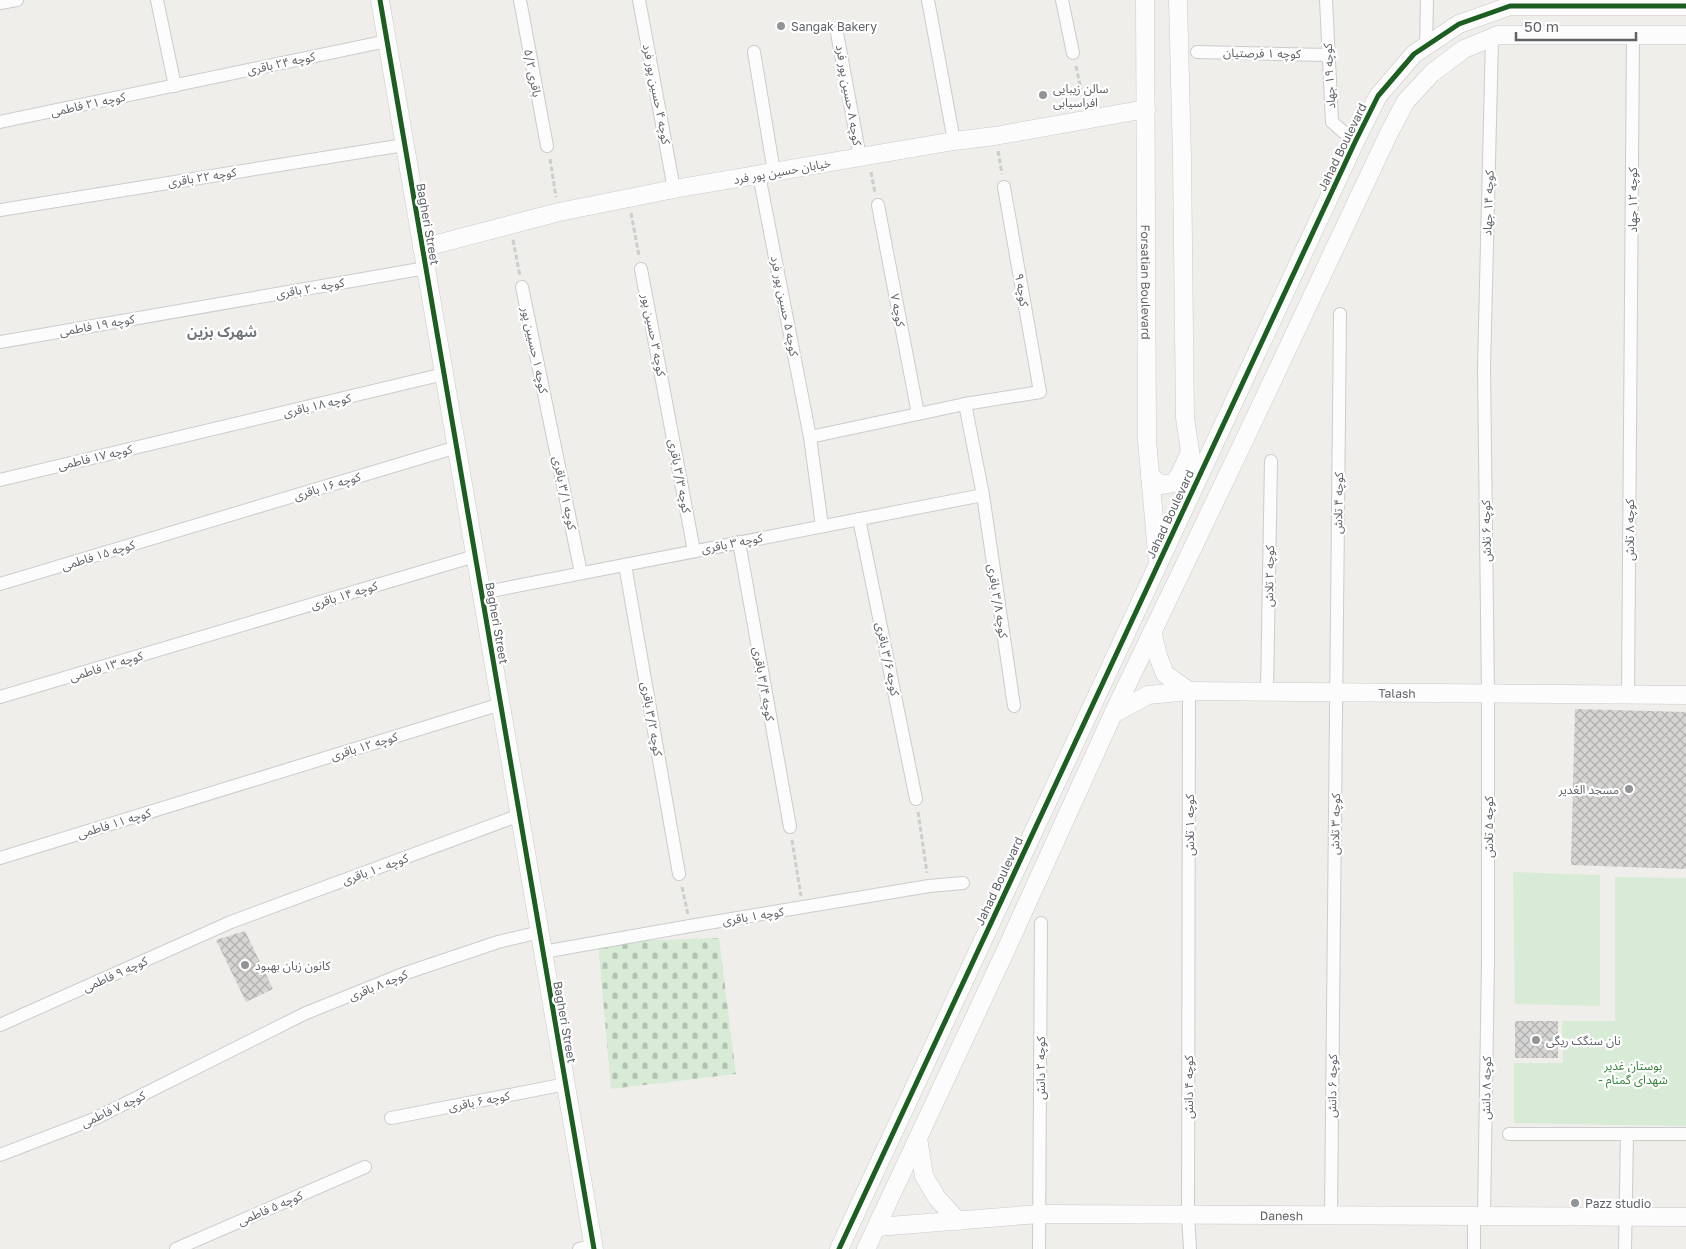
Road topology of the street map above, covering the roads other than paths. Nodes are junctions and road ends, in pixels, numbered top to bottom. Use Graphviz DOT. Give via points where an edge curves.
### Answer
graph roads {
  1 [pos="17,0"];
  2 [pos="157,0"];
  3 [pos="380,0"];
  4 [pos="520,0"];
  5 [pos="639,0"];
  6 [pos="928,0"];
  7 [pos="1062,0"];
  8 [pos="1145,0"];
  9 [pos="1178,0"];
  10 [pos="1326,0"];
  11 [pos="1427,0"];
  12 [pos="0,3"];
  13 [pos="1542,3"];
  14 [pos="1658,3"];
  15 [pos="1686,6"];
  16 [pos="838,34"];
  17 [pos="1633,35"];
  18 [pos="1686,35"];
  19 [pos="1492,38"];
  20 [pos="387,41"];
  21 [pos="1426,46"];
  22 [pos="754,52"];
  23 [pos="1197,52"];
  24 [pos="1073,53"];
  25 [pos="1328,54"];
  26 [pos="175,86"];
  27 [pos="1146,109"];
  28 [pos="0,122"];
  29 [pos="954,141"];
  30 [pos="1354,142"];
  31 [pos="404,145"];
  32 [pos="547,146"];
  33 [pos="864,156"];
  34 [pos="767,174"];
  35 [pos="1004,187"];
  36 [pos="674,189"];
  37 [pos="878,205"];
  38 [pos="0,210"];
  39 [pos="422,248"];
  40 [pos="426,268"];
  41 [pos="641,269"];
  42 [pos="522,287"];
  43 [pos="194,308"];
  44 [pos="1340,314"];
  45 [pos="0,342"];
  46 [pos="1251,365"];
  47 [pos="1630,365"];
  48 [pos="1484,368"];
  49 [pos="444,374"];
  50 [pos="1275,376"];
  51 [pos="666,401"];
  52 [pos="965,404"];
  53 [pos="548,414"];
  54 [pos="918,414"];
  55 [pos="191,435"];
  56 [pos="810,437"];
  57 [pos="457,447"];
  58 [pos="1190,452"];
  59 [pos="1271,461"];
  60 [pos="1150,476"];
  61 [pos="0,480"];
  62 [pos="1195,484"];
  63 [pos="983,495"];
  64 [pos="859,519"];
  65 [pos="197,525"];
  66 [pos="822,526"];
  67 [pos="739,542"];
  68 [pos="694,551"];
  69 [pos="475,556"];
  70 [pos="1158,564"];
  71 [pos="624,565"];
  72 [pos="581,573"];
  73 [pos="0,584"];
  74 [pos="482,593"];
  75 [pos="1152,632"];
  76 [pos="213,634"];
  77 [pos="1189,691"];
  78 [pos="1267,691"];
  79 [pos="1336,692"];
  80 [pos="1488,693"];
  81 [pos="1628,694"];
  82 [pos="1686,695"];
  83 [pos="0,697"];
  84 [pos="501,704"];
  85 [pos="1014,706"];
  86 [pos="1113,714"];
  87 [pos="228,788"];
  88 [pos="916,799"];
  89 [pos="520,815"];
  90 [pos="790,827"];
  91 [pos="0,858"];
  92 [pos="679,874"];
  93 [pos="963,883"];
  94 [pos="231,922"];
  95 [pos="1041,923"];
  96 [pos="540,932"];
  97 [pos="543,952"];
  98 [pos="1333,957"];
  99 [pos="1188,960"];
  100 [pos="1488,960"];
  101 [pos="0,1025"];
  102 [pos="223,1056"];
  103 [pos="566,1084"];
  104 [pos="391,1118"];
  105 [pos="1509,1134"];
  106 [pos="1627,1134"];
  107 [pos="1686,1134"];
  108 [pos="918,1138"];
  109 [pos="0,1155"];
  110 [pos="365,1167"];
  111 [pos="1039,1214"];
  112 [pos="1188,1215"];
  113 [pos="1331,1215"];
  114 [pos="1479,1216"];
  115 [pos="1625,1217"];
  116 [pos="1686,1217"];
  117 [pos="958,1221"];
  118 [pos="877,1227"];
  119 [pos="589,1248"];
  120 [pos="176,1249"];
  121 [pos="839,1249"];
  122 [pos="867,1249"];
  123 [pos="1039,1249"];
  124 [pos="1190,1249"];
  125 [pos="1474,1249"];
  126 [pos="1625,1249"];
  1 -- 12 [label="street"];
  2 -- 26 [label="street"];
  3 -- 20 [label="street, Bagheri Street"];
  4 -- 32 [label="street, باقری ۵/۲"];
  5 -- 36 [label="street, کوچه ۴ حسین پور فرد"];
  6 -- 29 [label="street"];
  7 -- 24 [label="street"];
  8 -- 27 [label="street, Forsatian Boulevard"];
  9 -- 58 [label="street" via="1185,418"];
  10 -- 25 [label="street, کوچه ۱۹ جهاد"];
  11 -- 21 [label="street"];
  13 -- 14 [label="street, Jahad Boulevard"];
  13 -- 21 [label="street, Jahad Boulevard" via="1510,6 1459,24"];
  14 -- 15 [label="street, Jahad Boulevard"];
  16 -- 33 [label="street, کوچه ۸ حسین پور فرد"];
  17 -- 18 [label="street"];
  17 -- 19 [label="street" via="1498,35"];
  17 -- 47 [label="street, کوچه ۱۲ جهاد"];
  19 -- 48 [label="street, کوچه ۱۴ جهاد"];
  19 -- 50 [label="street" via="1464,49 1432,73 1406,101"];
  20 -- 26 [label="street, کوچه ۲۴ باقری"];
  20 -- 31 [label="street, Bagheri Street"];
  21 -- 30 [label="street, Jahad Boulevard" via="1414,54 1378,96"];
  22 -- 34 [label="street, کوچه ۵ حسین پور فرد"];
  23 -- 25 [label="street, کوچه ۱ فرصتیان"];
  25 -- 30 [label="street, کوچه ۱۹ جهاد" via="1332,122"];
  26 -- 28 [label="street, کوچه ۲۱ فاطمی"];
  27 -- 29 [label="street, خیابان حسین پور فرد"];
  27 -- 60 [label="street, Forsatian Boulevard" via="1147,431"];
  29 -- 33 [label="street, خیابان حسین پور فرد"];
  30 -- 46 [label="street, Jahad Boulevard"];
  31 -- 38 [label="street, کوچه ۲۲ باقری"];
  31 -- 39 [label="street, Bagheri Street"];
  33 -- 34 [label="street, خیابان حسین پور فرد"];
  34 -- 36 [label="street, خیابان حسین پور فرد"];
  34 -- 56 [label="street, کوچه ۵ حسین پور فرد"];
  35 -- 52 [label="street, کوچه ۹" via="1040,392"];
  36 -- 39 [label="street, خیابان حسین پور فرد" via="559,212"];
  37 -- 54 [label="street, کوچه ۷"];
  39 -- 40 [label="street, Bagheri Street"];
  40 -- 43 [label="street, کوچه ۲۰ باقری"];
  40 -- 49 [label="street, Bagheri Street"];
  41 -- 51 [label="street, کوچه ۳ حسین پور"];
  42 -- 53 [label="street, کوچه ۱ حسیین پور"];
  43 -- 45 [label="street, کوچه ۱۹ فاطمی"];
  44 -- 79 [label="street, کوچه ۴ تلاش"];
  46 -- 50 [label="street"];
  46 -- 62 [label="street, Jahad Boulevard"];
  47 -- 81 [label="street, کوچه ۸ تلاش"];
  48 -- 80 [label="street, کوچه ۶ تلاش"];
  49 -- 55 [label="street, کوچه ۱۸ باقری"];
  49 -- 57 [label="street, Bagheri Street"];
  50 -- 75 [label="street"];
  51 -- 68 [label="street, کوچه ۳/۳ باقری"];
  52 -- 54 [label="street"];
  52 -- 63 [label="street, کوچه ۳/۸ باقری"];
  53 -- 72 [label="street, کوچه ۳/۱ باقری"];
  54 -- 56 [label="street"];
  55 -- 61 [label="street, کوچه ۱۷ فاطمی"];
  56 -- 66 [label="street, کوچه ۵ حسین پور فرد"];
  57 -- 65 [label="street, کوچه ۱۶ باقری"];
  57 -- 69 [label="street, Bagheri Street"];
  58 -- 60 [label="street" via="1174,483 1161,485"];
  58 -- 62 [label="street"];
  59 -- 78 [label="street, کوچه ۲ تلاش"];
  60 -- 70 [label="street, Forsatian Boulevard"];
  62 -- 70 [label="street, Jahad Boulevard"];
  63 -- 64 [label="street, کوچه ۳ باقری"];
  63 -- 85 [label="street, کوچه ۳/۸ باقری"];
  64 -- 66 [label="street, کوچه ۳ باقری"];
  64 -- 88 [label="street, کوچه ۳/۶ باقری"];
  65 -- 73 [label="street, کوچه ۱۵ فاطمی"];
  66 -- 67 [label="street, کوچه ۳ باقری"];
  67 -- 68 [label="street, کوچه ۳ باقری"];
  67 -- 90 [label="street, کوچه ۳/۴ باقری"];
  68 -- 71 [label="street, کوچه ۳ باقری"];
  69 -- 74 [label="street, Bagheri Street"];
  69 -- 76 [label="street, کوچه ۱۴ باقری"];
  70 -- 121 [label="street, Jahad Boulevard"];
  71 -- 72 [label="street, کوچه ۳ باقری"];
  71 -- 92 [label="street, کوچه ۳/۲ باقری"];
  72 -- 74 [label="street, کوچه ۳ باقری"];
  74 -- 84 [label="street, Bagheri Street"];
  75 -- 77 [label="street" via="1165,674"];
  75 -- 86 [label="street"];
  76 -- 83 [label="street, کوچه ۱۳ فاطمی"];
  77 -- 78 [label="street, Talash"];
  77 -- 86 [label="street, Talash" via="1148,695"];
  77 -- 99 [label="street, کوچه ۱ تلاش"];
  78 -- 79 [label="street, Talash"];
  79 -- 80 [label="street, Talash"];
  79 -- 98 [label="street, کوچه ۳ تلاش"];
  80 -- 81 [label="street, Talash"];
  80 -- 100 [label="street, کوچه ۵ تلاش"];
  81 -- 82 [label="street, Talash"];
  84 -- 87 [label="street, کوچه ۱۲ باقری"];
  84 -- 89 [label="street, Bagheri Street"];
  86 -- 108 [label="street"];
  87 -- 91 [label="street, کوچه ۱۱ فاطمی"];
  89 -- 94 [label="street, کوچه ۱۰ باقری"];
  89 -- 96 [label="street, Bagheri Street"];
  93 -- 97 [label="street, کوچه ۱ باقری" via="929,886"];
  94 -- 101 [label="street, کوچه ۹ فاطمی"];
  95 -- 111 [label="street, کوچه ۲ دانش"];
  96 -- 97 [label="street, Bagheri Street"];
  96 -- 102 [label="street, کوچه ۸ باقری" via="498,942 403,974 306,1013"];
  97 -- 103 [label="street, Bagheri Street"];
  98 -- 113 [label="street, کوچه ۶ دانش"];
  99 -- 112 [label="street, کوچه ۴ دانش"];
  100 -- 114 [label="street, کوچه ۸ دانش"];
  102 -- 109 [label="street, کوچه ۷ فاطمی" via="94,1119"];
  103 -- 104 [label="street, کوچه ۶ باقری"];
  103 -- 119 [label="street, Bagheri Street"];
  105 -- 106 [label="street"];
  106 -- 107 [label="street"];
  106 -- 115 [label="street"];
  108 -- 117 [label="street" via="924,1176 937,1198"];
  108 -- 118 [label="street"];
  110 -- 120 [label="street, کوچه ۵ فاطمی"];
  111 -- 112 [label="street, Danesh"];
  111 -- 117 [label="street, Danesh"];
  111 -- 123 [label="street, کوچه ۲ دانش"];
  112 -- 113 [label="street, Danesh"];
  112 -- 124 [label="street, کوچه ۴ دانش"];
  113 -- 114 [label="street, Danesh"];
  114 -- 115 [label="street, Danesh"];
  114 -- 125 [label="street, کوچه ۸ دانش"];
  115 -- 116 [label="street, Danesh"];
  115 -- 126 [label="street"];
  117 -- 118 [label="street, Danesh"];
  118 -- 122 [label="street"];
}
